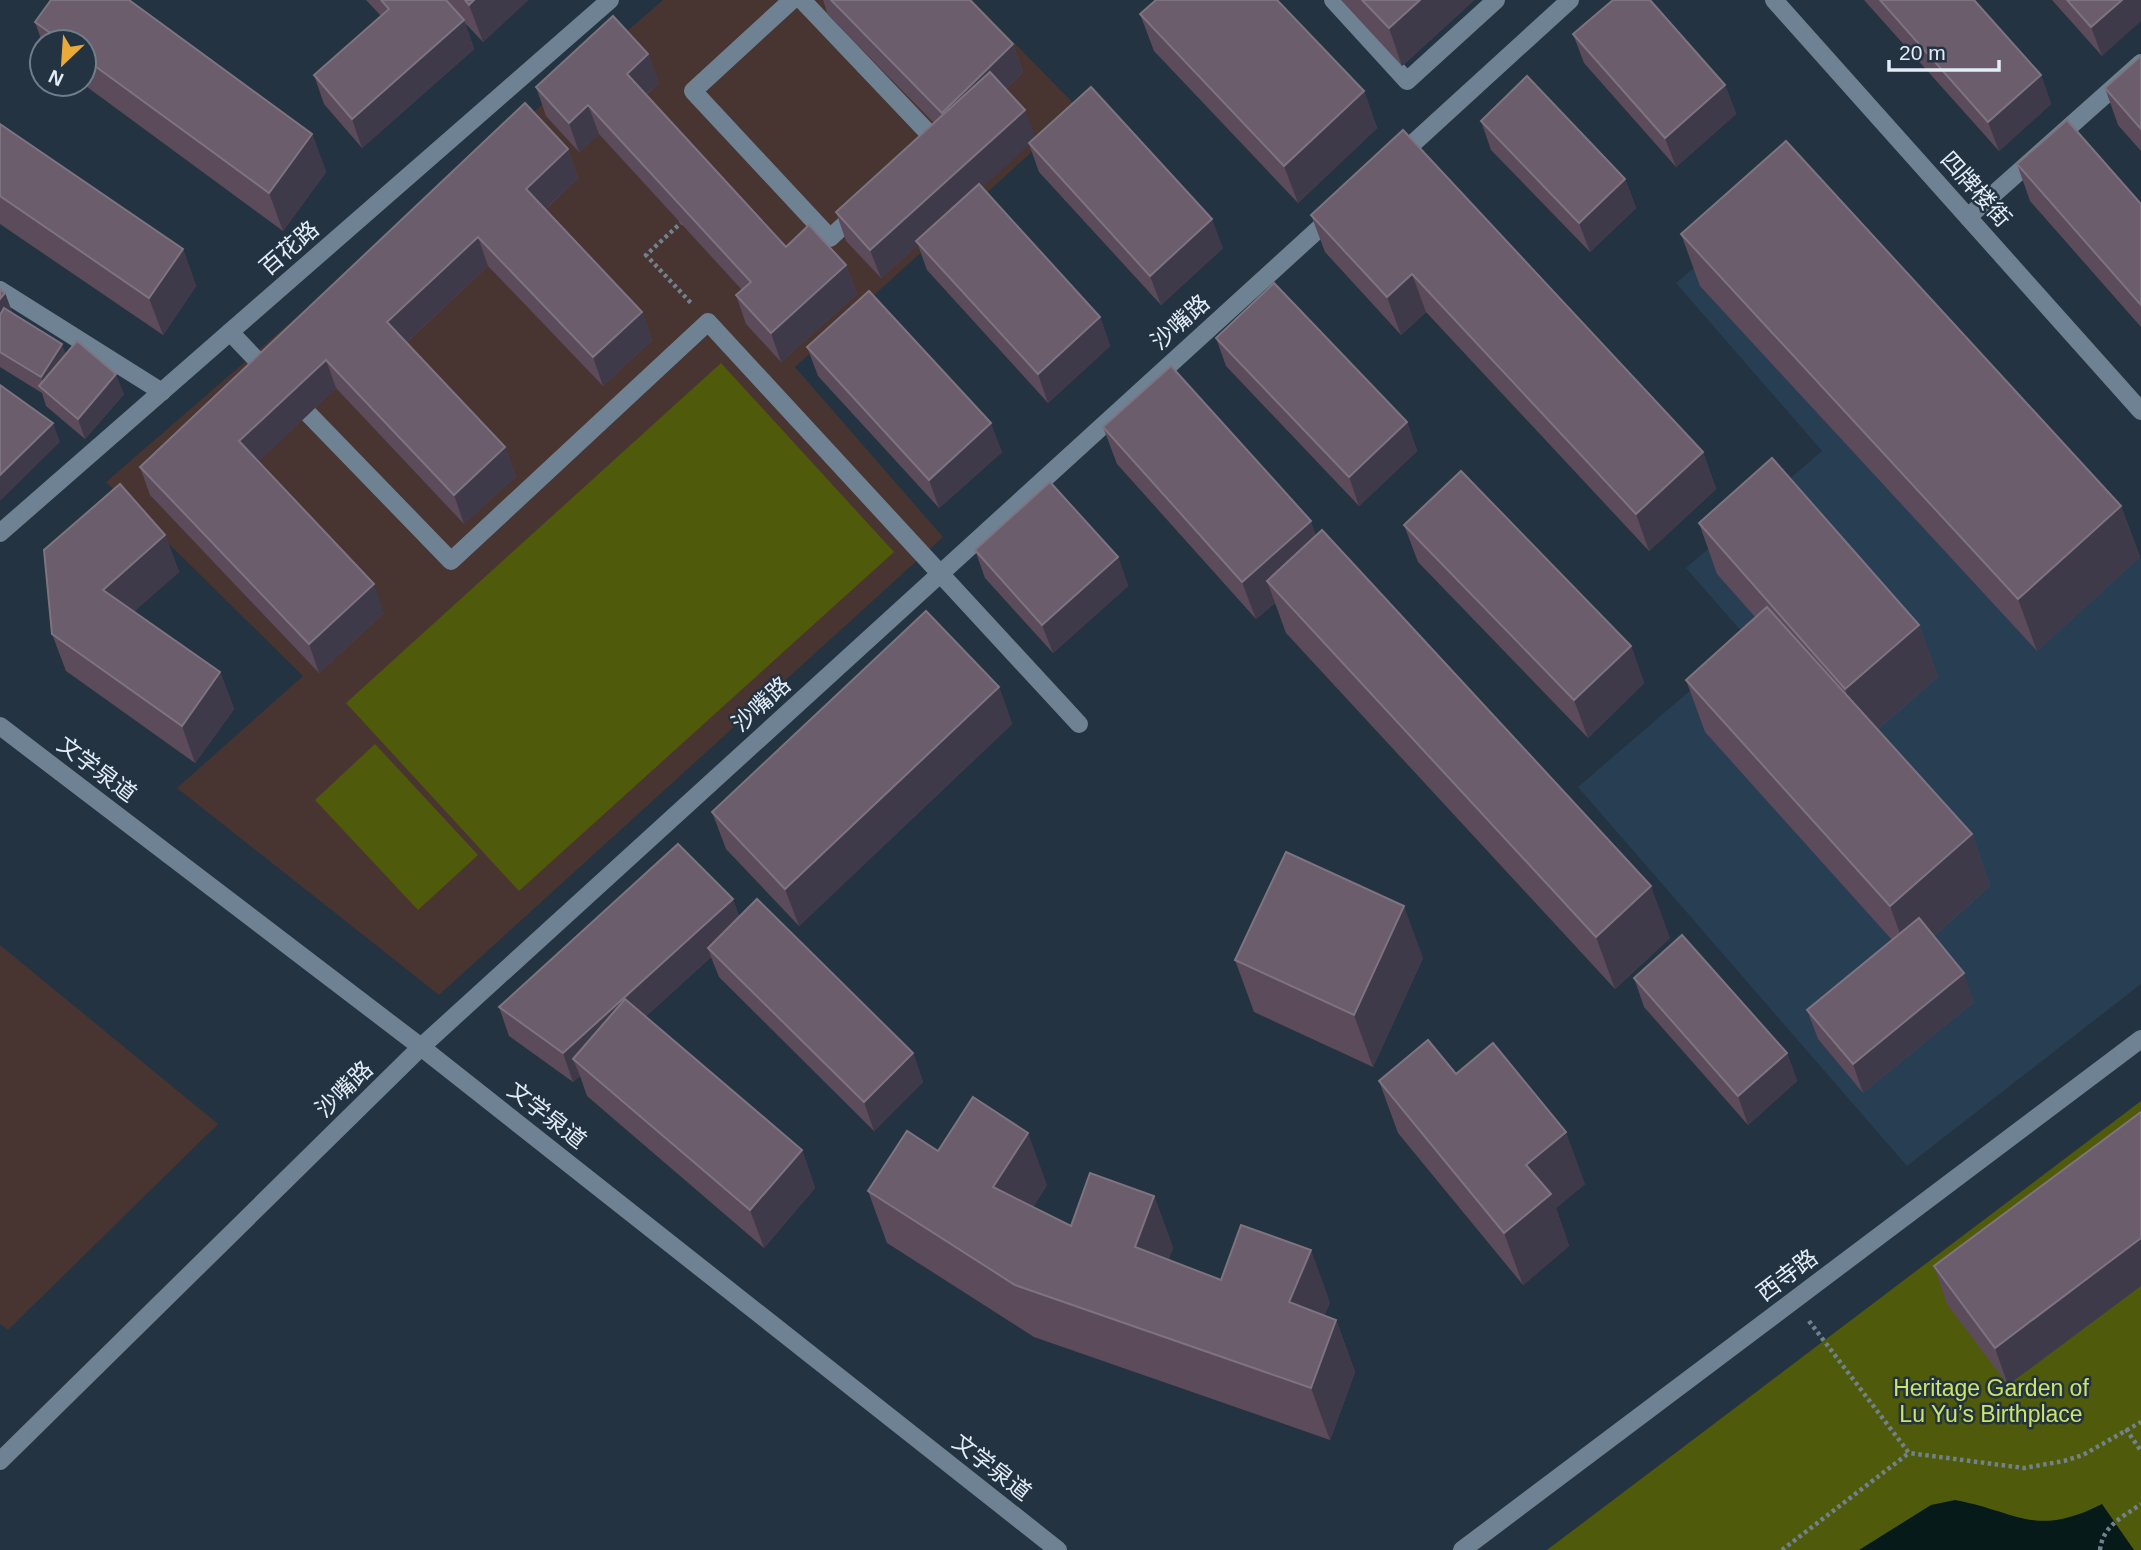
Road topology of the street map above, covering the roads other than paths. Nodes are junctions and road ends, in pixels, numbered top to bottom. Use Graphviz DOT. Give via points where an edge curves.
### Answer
graph roads {
  1 [pos="610,0"];
  2 [pos="793,0"];
  3 [pos="802,0"];
  4 [pos="1333,0"];
  5 [pos="1496,0"];
  6 [pos="1570,0"];
  7 [pos="1774,0"];
  8 [pos="2141,63"];
  9 [pos="916,158"];
  10 [pos="1384,170"];
  11 [pos="1353,198"];
  12 [pos="868,203"];
  13 [pos="1968,217"];
  14 [pos="0,290"];
  15 [pos="230,332"];
  16 [pos="162,392"];
  17 [pos="2141,411"];
  18 [pos="0,533"];
  19 [pos="939,575"];
  20 [pos="1079,724"];
  21 [pos="0,726"];
  22 [pos="2141,1039"];
  23 [pos="421,1047"];
  24 [pos="0,1461"];
  25 [pos="1058,1550"];
  26 [pos="1462,1550"];
  1 -- 15 [label="street, 百花路"];
  2 -- 12 [label="street" via="693,91 830,238"];
  3 -- 9 [label="street" via="935,141"];
  4 -- 5 [label="street" via="1408,81"];
  6 -- 10 [label="street"];
  7 -- 13 [label="street, 四牌楼街"];
  8 -- 13 [label="street"];
  11 -- 19 [label="street, 沙嘴路"];
  13 -- 17 [label="street, 四牌楼街"];
  14 -- 16 [label="street"];
  15 -- 16 [label="street, 百花路"];
  15 -- 19 [label="street" via="451,561 708,322"];
  16 -- 18 [label="street, 百花路"];
  19 -- 20 [label="street"];
  19 -- 23 [label="street, 沙嘴路"];
  21 -- 23 [label="street, 文学泉道"];
  22 -- 26 [label="street, 西寺路"];
  23 -- 24 [label="street, 沙嘴路"];
  23 -- 25 [label="street, 文学泉道"];
}
